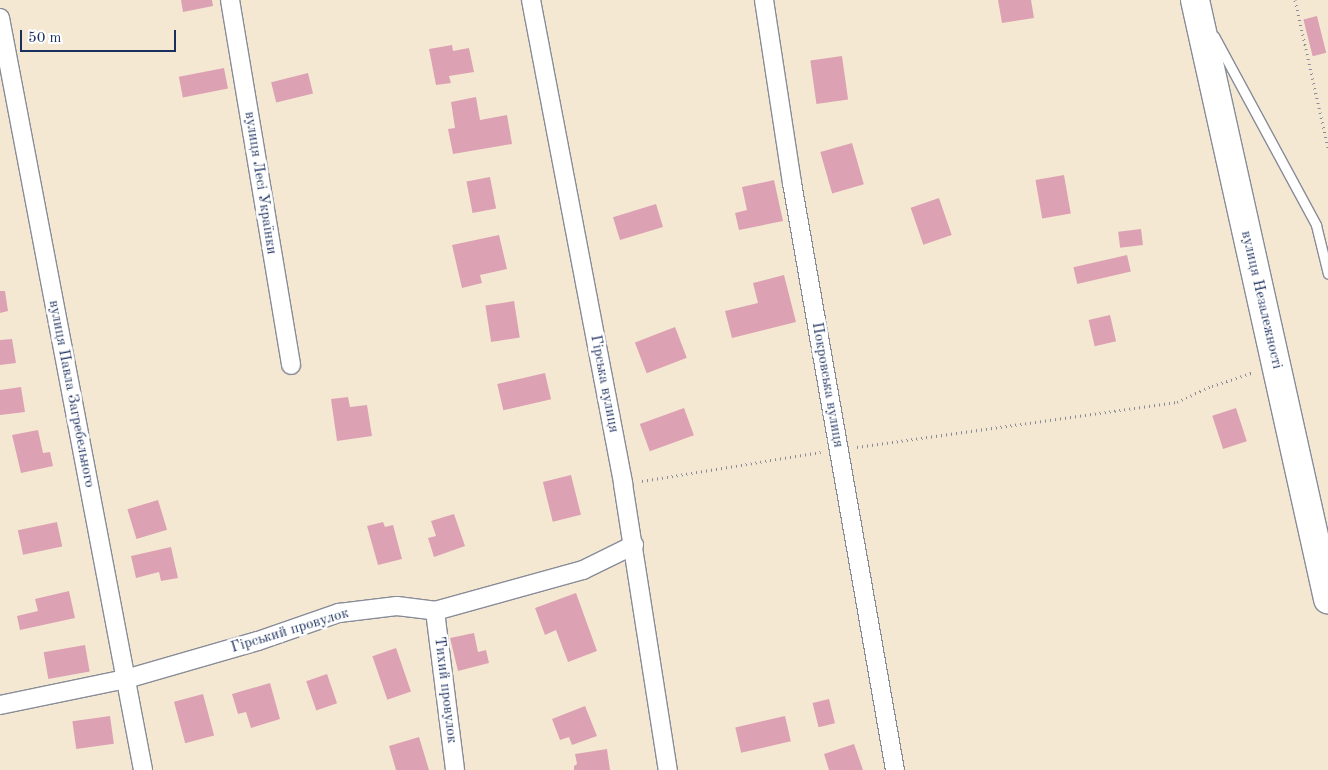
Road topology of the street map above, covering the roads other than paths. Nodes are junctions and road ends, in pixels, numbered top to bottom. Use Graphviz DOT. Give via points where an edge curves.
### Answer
graph roads {
  1 [pos="230,0"];
  2 [pos="531,0"];
  3 [pos="764,0"];
  4 [pos="1195,0"];
  5 [pos="0,18"];
  6 [pos="1328,274"];
  7 [pos="291,365"];
  8 [pos="634,545"];
  9 [pos="1328,599"];
  10 [pos="435,611"];
  11 [pos="126,679"];
  12 [pos="0,705"];
  13 [pos="143,770"];
  14 [pos="455,770"];
  15 [pos="668,770"];
  16 [pos="895,770"];
  1 -- 7 [label="street, вулиця Лесі Українки"];
  2 -- 8 [label="street, Гірська вулиця"];
  3 -- 16 [label="street, Покровська вулиця" via="792,183"];
  4 -- 6 [label="lane" via="1316,224"];
  4 -- 9 [label="main road, вулиця Незалежності"];
  5 -- 11 [label="street, вулиця Павла Загребельного"];
  8 -- 10 [label="street, Гірський провулок" via="582,570"];
  8 -- 15 [label="street, Гірська вулиця"];
  10 -- 11 [label="street, Гірський провулок" via="397,606 339,614"];
  10 -- 14 [label="street, Тихий провулок"];
  11 -- 12 [label="street, Гірський провулок"];
  11 -- 13 [label="street, вулиця Павла Загребельного"];
}
